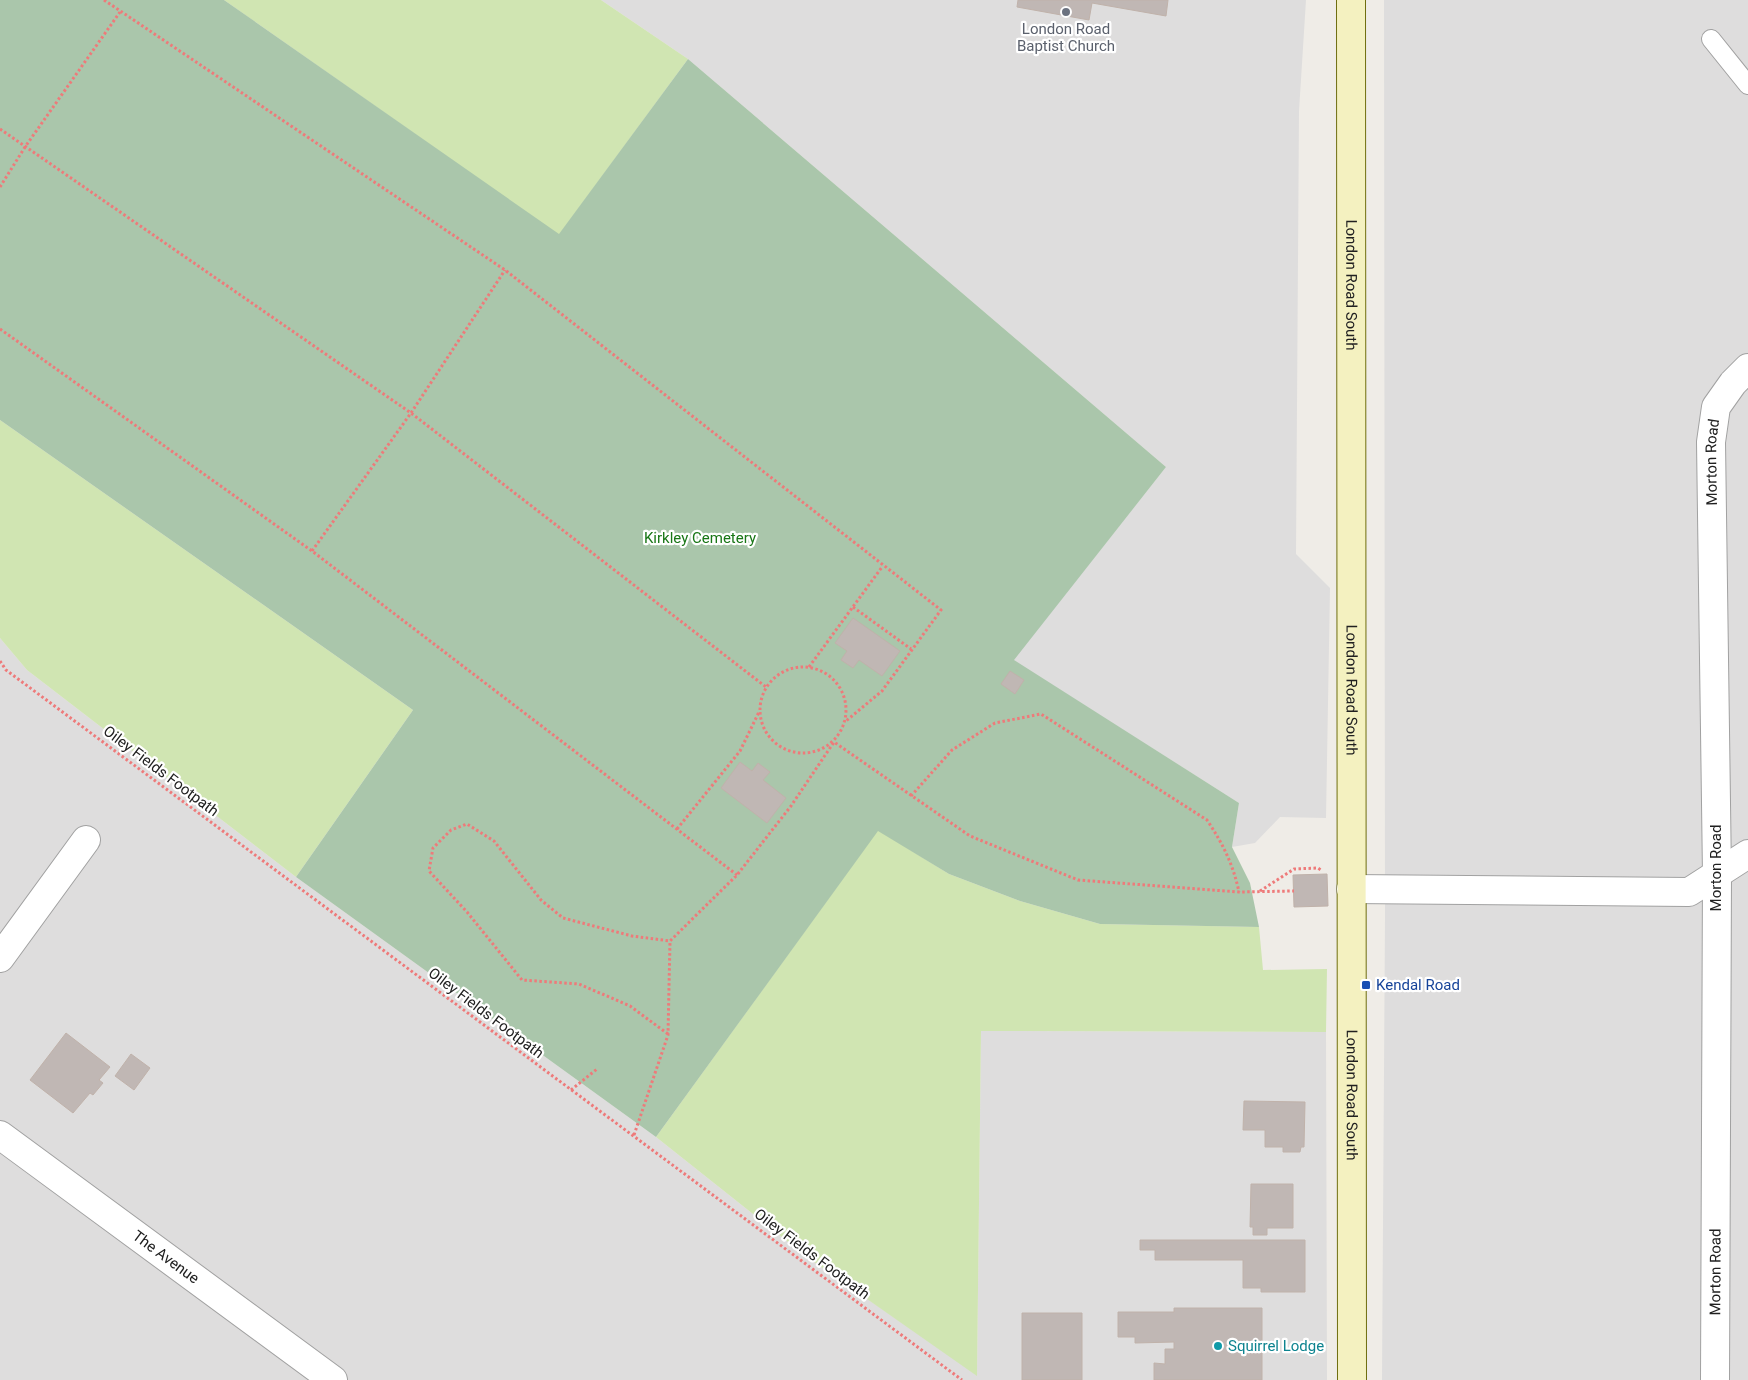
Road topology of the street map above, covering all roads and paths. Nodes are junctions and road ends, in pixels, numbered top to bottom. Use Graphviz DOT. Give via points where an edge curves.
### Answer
graph roads {
  1 [pos="104,0"];
  2 [pos="1351,0"];
  3 [pos="120,12"];
  4 [pos="1710,39"];
  5 [pos="1748,85"];
  6 [pos="0,129"];
  7 [pos="25,147"];
  8 [pos="0,186"];
  9 [pos="505,270"];
  10 [pos="0,329"];
  11 [pos="1748,368"];
  12 [pos="411,413"];
  13 [pos="312,551"];
  14 [pos="883,566"];
  15 [pos="853,607"];
  16 [pos="912,649"];
  17 [pos="0,661"];
  18 [pos="809,667"];
  19 [pos="766,687"];
  20 [pos="759,711"];
  21 [pos="846,721"];
  22 [pos="834,742"];
  23 [pos="911,796"];
  24 [pos="676,829"];
  25 [pos="86,840"];
  26 [pos="1748,854"];
  27 [pos="737,875"];
  28 [pos="1717,875"];
  29 [pos="1352,890"];
  30 [pos="1294,891"];
  31 [pos="1239,892"];
  32 [pos="1259,892"];
  33 [pos="670,941"];
  34 [pos="0,958"];
  35 [pos="668,1035"];
  36 [pos="597,1069"];
  37 [pos="571,1090"];
  38 [pos="0,1135"];
  39 [pos="634,1135"];
  40 [pos="333,1380"];
  41 [pos="962,1380"];
  42 [pos="1352,1380"];
  43 [pos="1715,1380"];
  1 -- 3 [label="path"];
  2 -- 29 [label="main road, London Road South"];
  3 -- 7 [label="path"];
  3 -- 9 [label="path"];
  4 -- 5 [label="lane"];
  6 -- 7 [label="path"];
  7 -- 8 [label="path"];
  7 -- 12 [label="path"];
  9 -- 12 [label="path"];
  9 -- 14 [label="path"];
  10 -- 13 [label="path"];
  11 -- 28 [label="street, Morton Road" via="1716,407 1711,442"];
  12 -- 13 [label="path"];
  12 -- 19 [label="path"];
  13 -- 24 [label="path"];
  14 -- 15 [label="path"];
  14 -- 16 [label="path" via="941,610"];
  15 -- 16 [label="path"];
  15 -- 18 [label="path"];
  16 -- 21 [label="path" via="882,691"];
  17 -- 37 [label="path, Oiley Fields Footpath" via="6,670"];
  18 -- 19 [label="path" via="785,671"];
  18 -- 21 [label="path" via="831,676 845,696"];
  19 -- 20 [label="path"];
  20 -- 22 [label="path" via="767,735 786,751 812,754"];
  20 -- 24 [label="path" via="740,750"];
  21 -- 22 [label="path"];
  22 -- 23 [label="path"];
  22 -- 27 [label="path" via="791,806"];
  23 -- 31 [label="path" via="970,836 1078,880"];
  23 -- 31 [label="path" via="952,750 995,723 1041,714 1207,820 1235,871"];
  24 -- 27 [label="path"];
  25 -- 34 [label="street"];
  26 -- 28 [label="street"];
  27 -- 33 [label="path"];
  28 -- 29 [label="street" via="1689,892"];
  28 -- 43 [label="street, Morton Road"];
  29 -- 32 [label="path" via="1318,868 1294,869"];
  29 -- 42 [label="main road, London Road South"];
  30 -- 32 [label="path"];
  31 -- 32 [label="path"];
  33 -- 35 [label="path"];
  33 -- 35 [label="path" via="632,936 563,918 541,900 494,841 467,824 452,830 433,848 429,871 522,980 579,984 630,1006"];
  35 -- 39 [label="path"];
  36 -- 37 [label="path"];
  37 -- 39 [label="path, Oiley Fields Footpath"];
  38 -- 40 [label="street, The Avenue"];
  39 -- 41 [label="path, Oiley Fields Footpath"];
}
